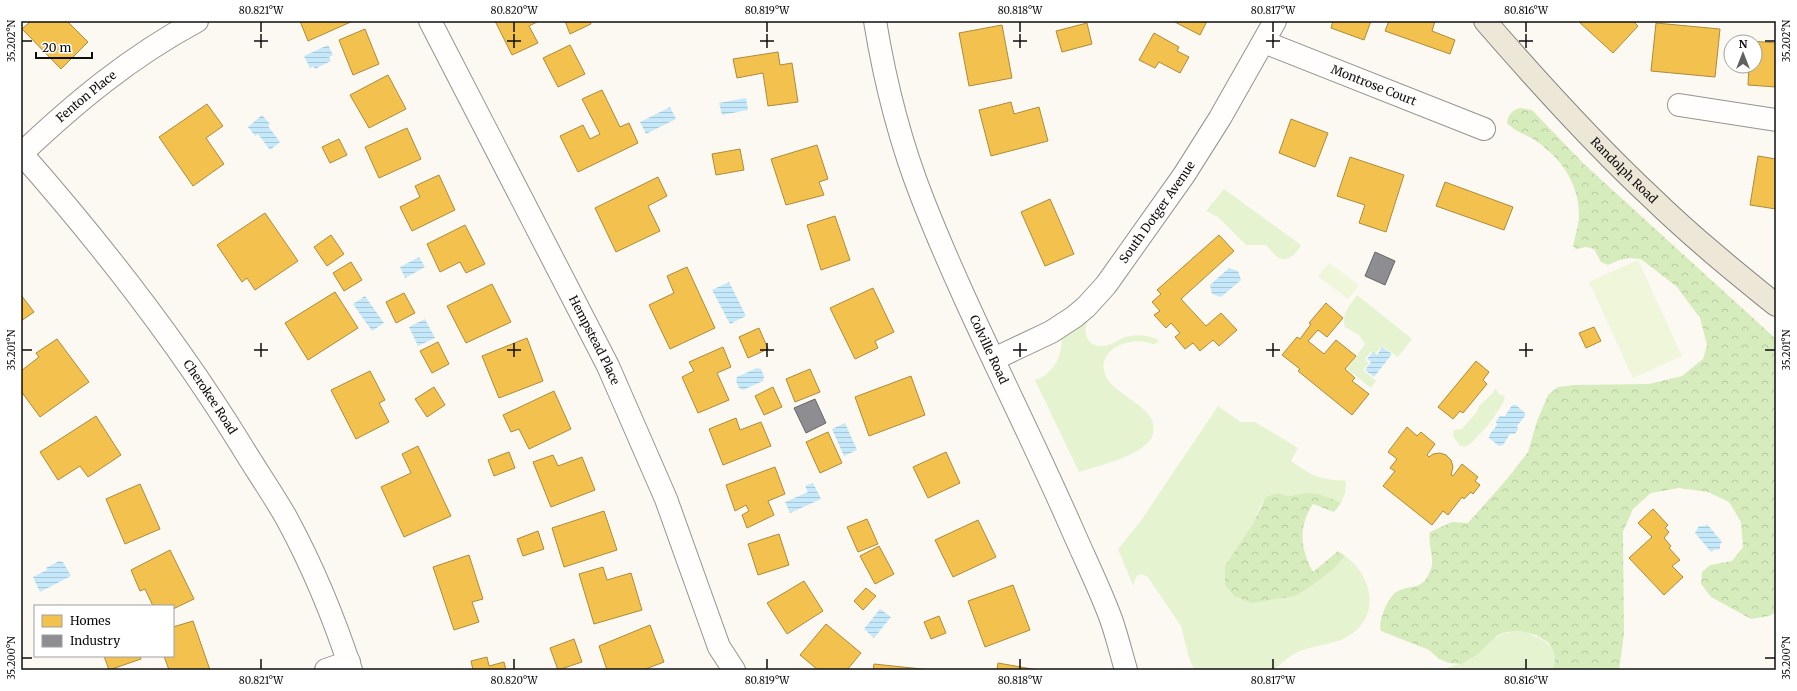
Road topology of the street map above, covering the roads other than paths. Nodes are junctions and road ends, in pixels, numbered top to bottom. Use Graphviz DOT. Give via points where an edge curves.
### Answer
graph roads {
  1 [pos="197,21"];
  2 [pos="430,21"];
  3 [pos="875,21"];
  4 [pos="1275,21"];
  5 [pos="1485,21"];
  6 [pos="1264,42"];
  7 [pos="1679,105"];
  8 [pos="1776,120"];
  9 [pos="1484,129"];
  10 [pos="21,154"];
  11 [pos="1776,305"];
  12 [pos="994,359"];
  13 [pos="350,666"];
  14 [pos="326,670"];
  15 [pos="734,670"];
  16 [pos="1126,670"];
  1 -- 10 [label="street, Fenton Place" via="118,69"];
  2 -- 15 [label="street, Hempstead Place" via="608,366 666,499 719,646"];
  3 -- 12 [label="street, Colville Road" via="900,133 922,197"];
  4 -- 6 [label="street, South Dotger Avenue"];
  5 -- 11 [label="main road, Randolph Road" via="1586,133 1652,198"];
  6 -- 9 [label="street, Montrose Court"];
  6 -- 12 [label="street, South Dotger Avenue" via="1184,175 1106,285 1074,317 1050,332"];
  7 -- 8 [label="street"];
  10 -- 13 [label="street, Cherokee Road" via="119,271 219,409 286,517 303,550 323,592"];
  12 -- 16 [label="street, Colville Road" via="1101,594"];
  13 -- 14 [label="street"];
}
